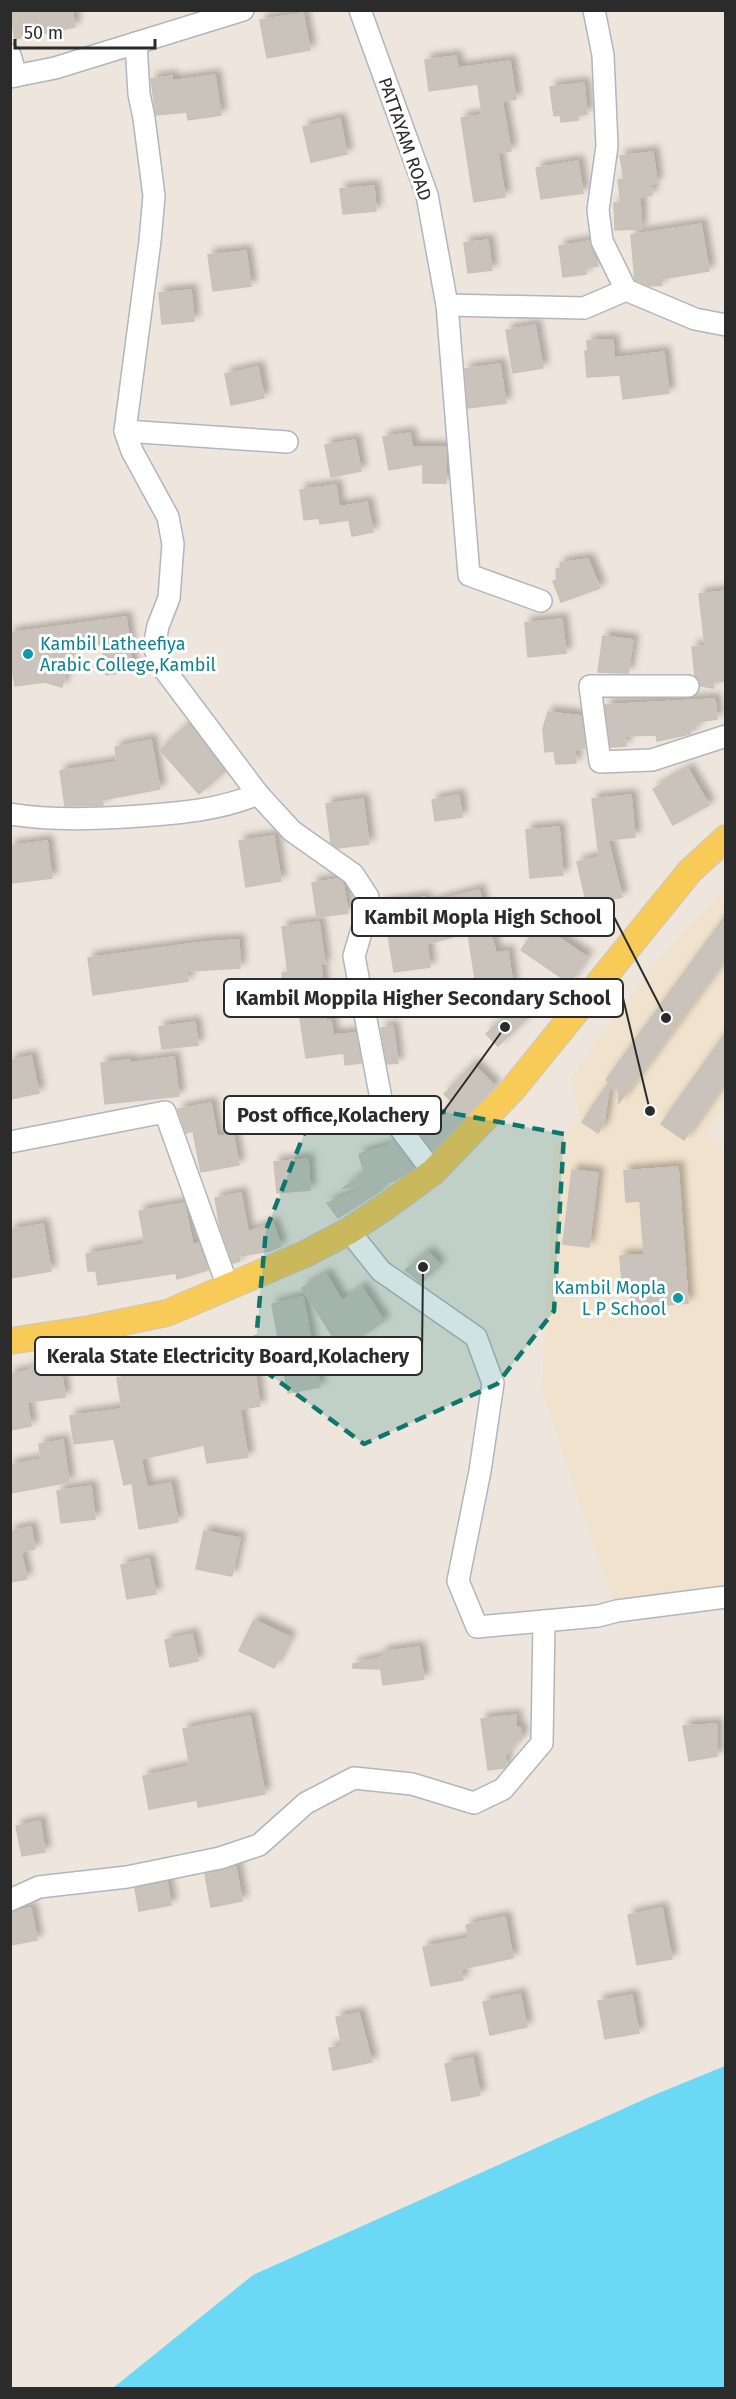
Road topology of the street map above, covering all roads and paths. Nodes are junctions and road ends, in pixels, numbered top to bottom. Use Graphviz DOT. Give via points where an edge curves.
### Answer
graph roads {
  1 [pos="243,10"];
  2 [pos="360,10"];
  3 [pos="594,10"];
  4 [pos="136,43"];
  5 [pos="10,55"];
  6 [pos="13,77"];
  7 [pos="626,290"];
  8 [pos="447,305"];
  9 [pos="726,325"];
  10 [pos="125,431"];
  11 [pos="287,442"];
  12 [pos="541,601"];
  13 [pos="688,686"];
  14 [pos="726,736"];
  15 [pos="258,794"];
  16 [pos="10,814"];
  17 [pos="726,838"];
  18 [pos="10,1142"];
  19 [pos="433,1172"];
  20 [pos="349,1231"];
  21 [pos="228,1287"];
  22 [pos="10,1341"];
  23 [pos="726,1597"];
  24 [pos="544,1621"];
  25 [pos="10,1900"];
  1 -- 4 [label="street"];
  2 -- 8 [label="street, PATTAYAM ROAD" via="427,195"];
  3 -- 7 [label="street" via="603,55 607,146 598,210 603,242"];
  4 -- 6 [label="street"];
  4 -- 10 [label="street" via="139,94 154,195"];
  5 -- 6 [label="street"];
  7 -- 8 [label="street" via="584,308"];
  7 -- 9 [label="street" via="695,319"];
  8 -- 12 [label="street, PATTAYAM ROAD" via="469,574"];
  10 -- 11 [label="street"];
  10 -- 15 [label="street" via="168,517 173,544 169,598 154,647 161,665"];
  13 -- 14 [label="street" via="590,686 600,762 652,760"];
  15 -- 16 [label="street" via="237,803 193,812 95,820"];
  15 -- 19 [label="street" via="292,831 353,874 368,897 354,956 382,1104"];
  17 -- 19 [label="main road" via="690,871 513,1089"];
  18 -- 21 [label="street" via="165,1112"];
  19 -- 20 [label="main road"];
  20 -- 21 [label="main road"];
  20 -- 24 [label="street" via="381,1271 476,1337 493,1383 458,1581 477,1627"];
  21 -- 22 [label="main road" via="167,1313"];
  23 -- 24 [label="street"];
  24 -- 25 [label="street" via="542,1743 503,1789 474,1803 412,1784 354,1778 306,1803 259,1845 220,1858 127,1877 39,1887"];
}
